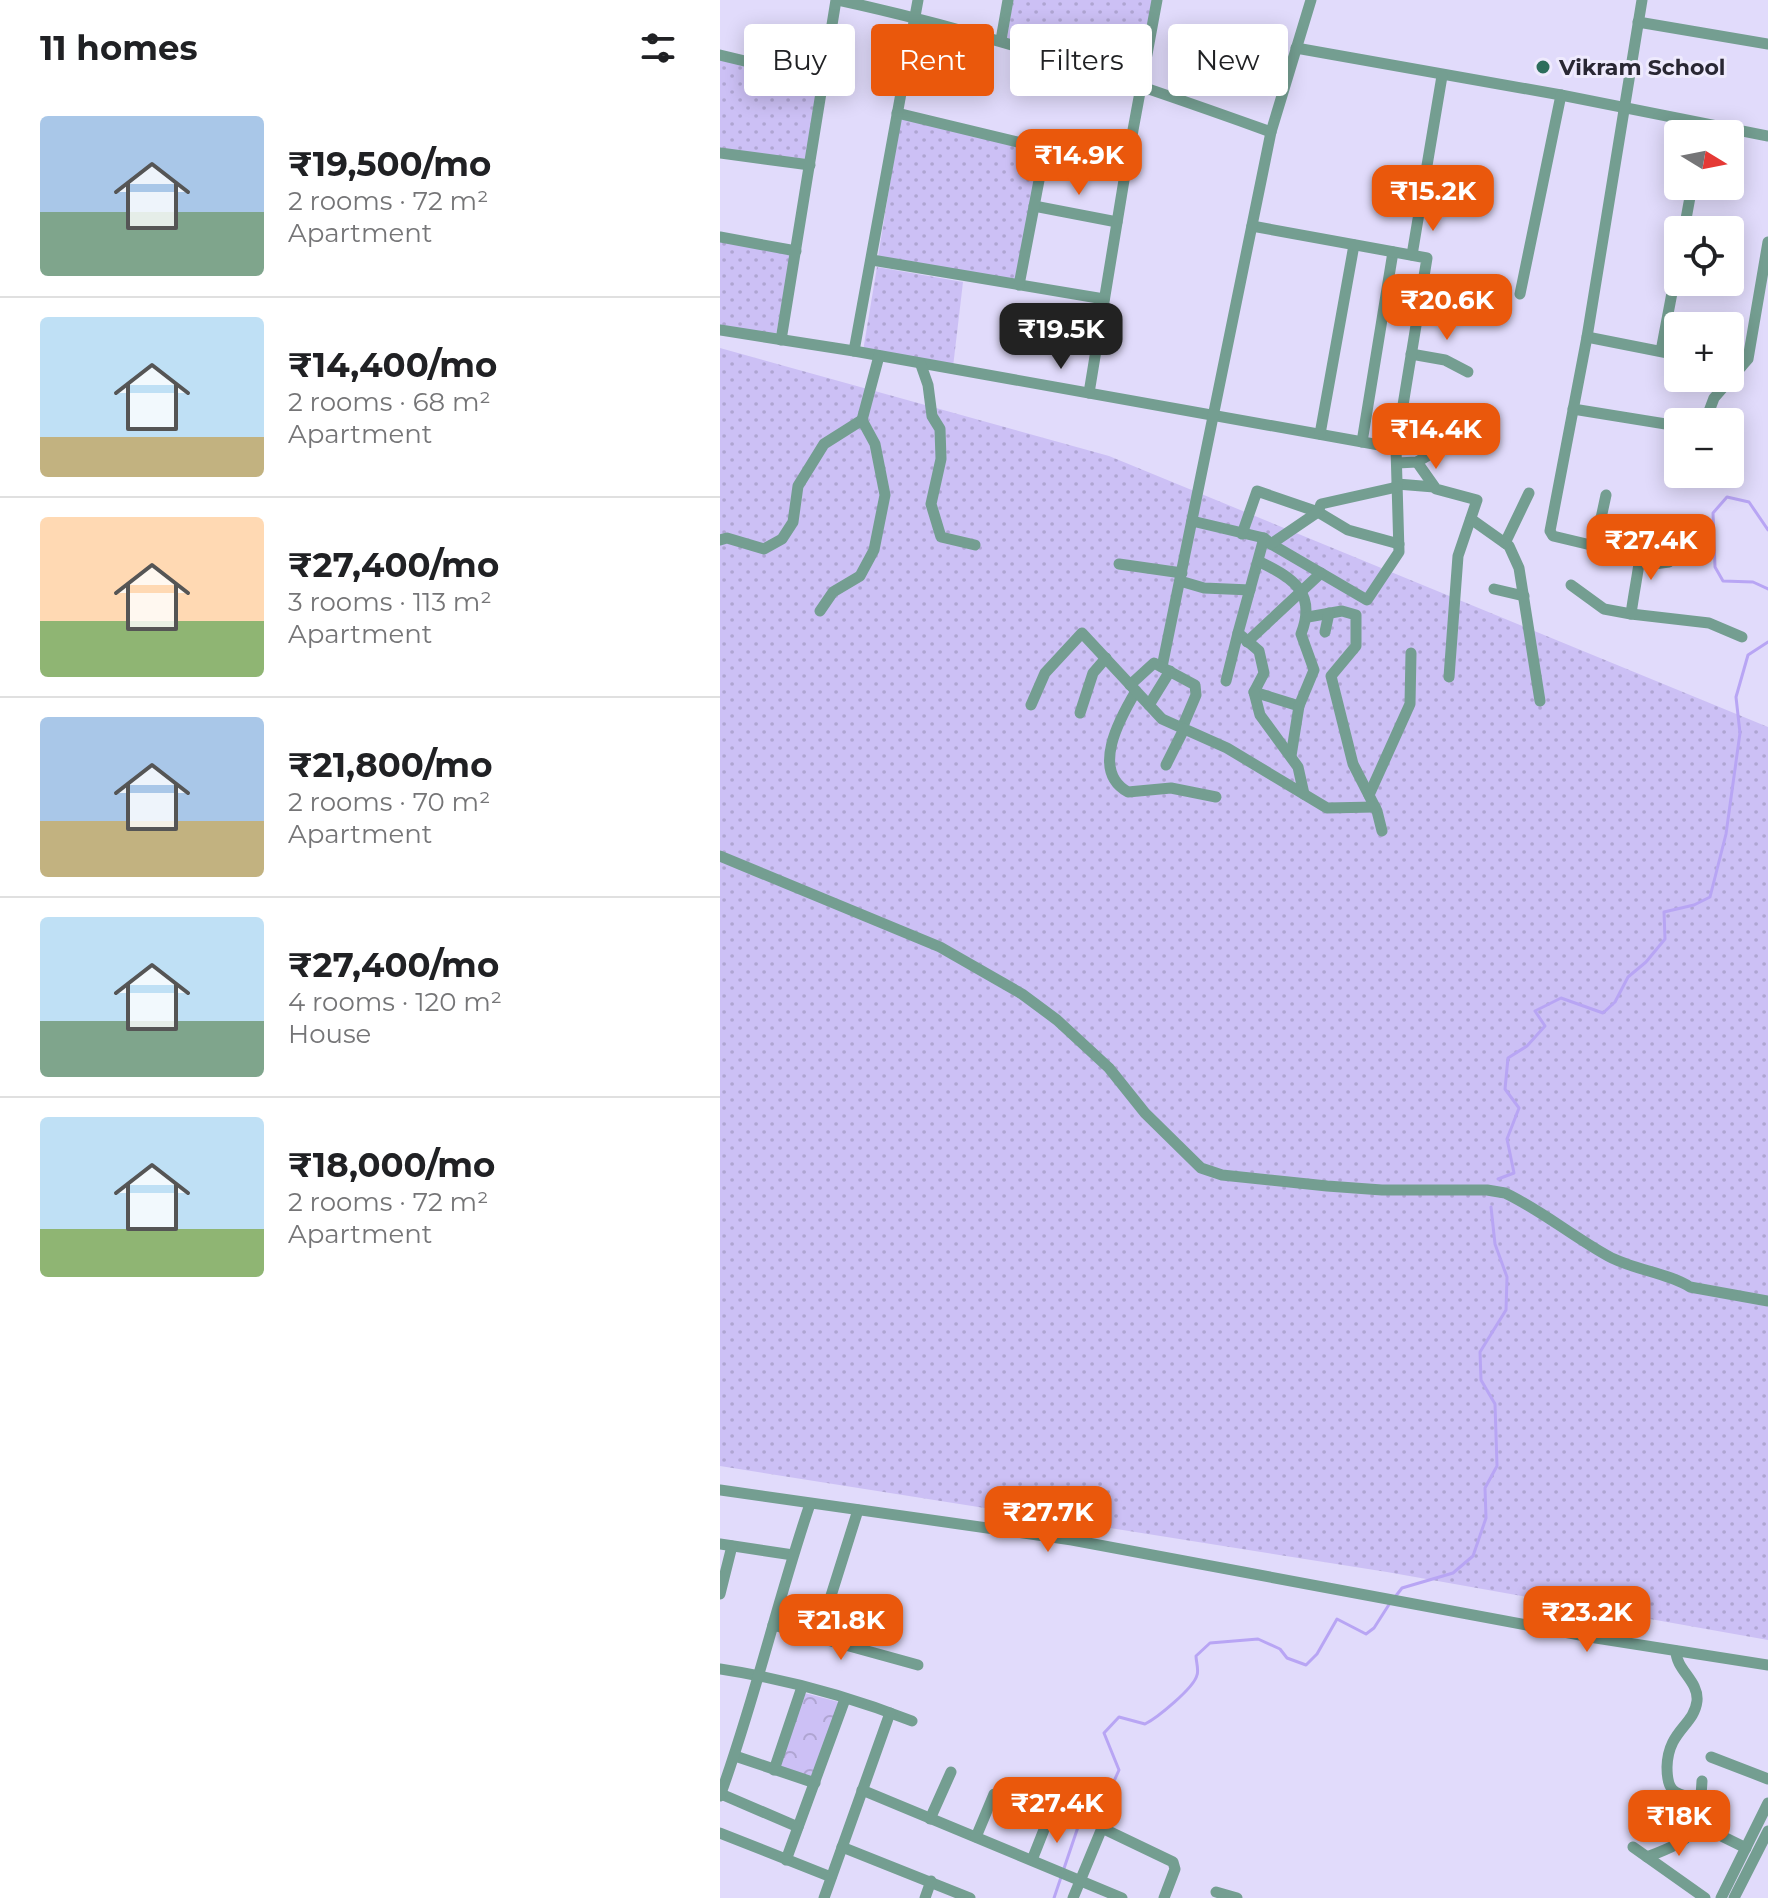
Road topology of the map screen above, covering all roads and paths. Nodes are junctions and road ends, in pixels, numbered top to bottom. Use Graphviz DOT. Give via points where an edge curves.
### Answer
graph roads {
  1 [pos="837,0"];
  2 [pos="918,0"];
  3 [pos="1008,0"];
  4 [pos="1157,0"];
  5 [pos="1311,0"];
  6 [pos="1642,0"];
  7 [pos="915,16"];
  8 [pos="1638,22"];
  9 [pos="833,24"];
  10 [pos="1152,31"];
  11 [pos="1001,40"];
  12 [pos="1010,43"];
  13 [pos="1768,44"];
  14 [pos="1296,48"];
  15 [pos="720,55"];
  16 [pos="744,61"];
  17 [pos="1442,76"];
  18 [pos="1152,89"];
  19 [pos="1561,95"];
  20 [pos="821,96"];
  21 [pos="1141,96"];
  22 [pos="1624,107"];
  23 [pos="897,113"];
  24 [pos="1671,120"];
  25 [pos="1271,132"];
  26 [pos="1744,133"];
  27 [pos="1768,136"];
  28 [pos="1045,149"];
  29 [pos="720,153"];
  30 [pos="810,165"];
  31 [pos="1126,168"];
  32 [pos="1034,206"];
  33 [pos="1117,222"];
  34 [pos="1252,226"];
  35 [pos="720,237"];
  36 [pos="1768,242"];
  37 [pos="1354,245"];
  38 [pos="796,251"];
  39 [pos="1393,252"];
  40 [pos="1412,255"];
  41 [pos="872,260"];
  42 [pos="1019,285"];
  43 [pos="1520,294"];
  44 [pos="1671,296"];
  45 [pos="1104,299"];
  46 [pos="720,330"];
  47 [pos="1587,337"];
  48 [pos="781,340"];
  49 [pos="854,351"];
  50 [pos="1661,351"];
  51 [pos="1664,352"];
  52 [pos="1411,354"];
  53 [pos="879,356"];
  54 [pos="1744,361"];
  55 [pos="921,365"];
  56 [pos="1468,372"];
  57 [pos="1221,389"];
  58 [pos="1089,393"];
  59 [pos="1573,409"];
  60 [pos="1199,412"];
  61 [pos="1215,415"];
  62 [pos="862,420"];
  63 [pos="1664,424"];
  64 [pos="1320,434"];
  65 [pos="1461,436"];
  66 [pos="1362,442"];
  67 [pos="1396,448"];
  68 [pos="1417,462"];
  69 [pos="1397,463"];
  70 [pos="1397,485"];
  71 [pos="1434,487"];
  72 [pos="1529,493"];
  73 [pos="1606,495"];
  74 [pos="1318,512"];
  75 [pos="1471,519"];
  76 [pos="1600,519"];
  77 [pos="1192,521"];
  78 [pos="1242,534"];
  79 [pos="720,540"];
  80 [pos="1268,541"];
  81 [pos="1505,543"];
  82 [pos="1399,544"];
  83 [pos="975,545"];
  84 [pos="1642,558"];
  85 [pos="1260,562"];
  86 [pos="1669,562"];
  87 [pos="1119,564"];
  88 [pos="1321,573"];
  89 [pos="1181,577"];
  90 [pos="1571,585"];
  91 [pos="1494,589"];
  92 [pos="1250,590"];
  93 [pos="1299,592"];
  94 [pos="1524,596"];
  95 [pos="1367,600"];
  96 [pos="820,611"];
  97 [pos="1329,613"];
  98 [pos="1631,614"];
  99 [pos="1356,615"];
  100 [pos="1308,617"];
  101 [pos="1325,632"];
  102 [pos="1243,637"];
  103 [pos="1742,637"];
  104 [pos="1411,653"];
  105 [pos="1106,658"];
  106 [pos="1166,669"];
  107 [pos="1449,677"];
  108 [pos="1226,681"];
  109 [pos="1133,688"];
  110 [pos="1254,692"];
  111 [pos="1540,701"];
  112 [pos="1031,705"];
  113 [pos="1149,705"];
  114 [pos="1299,706"];
  115 [pos="1080,713"];
  116 [pos="1183,728"];
  117 [pos="1291,756"];
  118 [pos="1166,765"];
  119 [pos="1304,794"];
  120 [pos="1369,795"];
  121 [pos="1216,797"];
  122 [pos="1375,807"];
  123 [pos="1382,831"];
  124 [pos="720,856"];
  125 [pos="1768,1301"];
  126 [pos="720,1490"];
  127 [pos="810,1504"];
  128 [pos="858,1510"];
  129 [pos="726,1545"];
  130 [pos="793,1555"];
  131 [pos="720,1594"];
  132 [pos="773,1625"];
  133 [pos="818,1637"];
  134 [pos="1676,1651"];
  135 [pos="918,1665"];
  136 [pos="1768,1665"];
  137 [pos="720,1669"];
  138 [pos="760,1675"];
  139 [pos="802,1687"];
  140 [pos="845,1699"];
  141 [pos="890,1713"];
  142 [pos="912,1721"];
  143 [pos="735,1756"];
  144 [pos="1711,1757"];
  145 [pos="774,1770"];
  146 [pos="951,1772"];
  147 [pos="1768,1779"];
  148 [pos="1702,1781"];
  149 [pos="815,1783"];
  150 [pos="862,1790"];
  151 [pos="994,1794"];
  152 [pos="720,1795"];
  153 [pos="1701,1800"];
  154 [pos="1768,1803"];
  155 [pos="1049,1817"];
  156 [pos="930,1819"];
  157 [pos="1697,1824"];
  158 [pos="798,1827"];
  159 [pos="1768,1831"];
  160 [pos="720,1833"];
  161 [pos="976,1837"];
  162 [pos="842,1847"];
  163 [pos="1633,1847"];
  164 [pos="1746,1848"];
  165 [pos="1647,1857"];
  166 [pos="786,1860"];
  167 [pos="1032,1860"];
  168 [pos="831,1877"];
  169 [pos="1076,1879"];
  170 [pos="931,1881"];
  171 [pos="1216,1892"];
  172 [pos="824,1898"];
  173 [pos="925,1898"];
  174 [pos="968,1898"];
  175 [pos="1073,1898"];
  176 [pos="1122,1898"];
  177 [pos="1164,1898"];
  178 [pos="1237,1898"];
  179 [pos="1705,1898"];
  180 [pos="1721,1898"];
  181 [pos="1734,1898"];
  1 -- 7 [label="street"];
  1 -- 9 [label="street"];
  2 -- 7 [label="street"];
  3 -- 11 [label="street"];
  4 -- 10 [label="street"];
  5 -- 14 [label="street"];
  6 -- 8 [label="street"];
  7 -- 11 [label="street"];
  7 -- 23 [label="street"];
  8 -- 13 [label="street"];
  8 -- 22 [label="street"];
  11 -- 12 [label="street"];
  14 -- 17 [label="street"];
  14 -- 25 [label="street"];
  15 -- 16 [label="street"];
  17 -- 19 [label="street"];
  17 -- 40 [label="street"];
  18 -- 25 [label="street"];
  19 -- 22 [label="street"];
  19 -- 43 [label="street"];
  20 -- 30 [label="street"];
  21 -- 31 [label="street"];
  22 -- 24 [label="street"];
  22 -- 47 [label="street"];
  23 -- 28 [label="street"];
  23 -- 41 [label="street"];
  25 -- 34 [label="street"];
  26 -- 27 [label="street"];
  28 -- 31 [label="street"];
  28 -- 32 [label="street"];
  29 -- 30 [label="street"];
  30 -- 38 [label="street"];
  31 -- 33 [label="street"];
  32 -- 33 [label="street"];
  32 -- 42 [label="street"];
  33 -- 45 [label="street"];
  34 -- 37 [label="street"];
  34 -- 57 [label="street"];
  35 -- 38 [label="street"];
  36 -- 54 [label="street"];
  37 -- 39 [label="street"];
  37 -- 64 [label="street"];
  38 -- 48 [label="street"];
  39 -- 40 [label="street"];
  39 -- 66 [label="street"];
  40 -- 52 [label="street" via="1427,258"];
  41 -- 42 [label="street"];
  41 -- 49 [label="street"];
  42 -- 45 [label="street"];
  44 -- 50 [label="street"];
  45 -- 58 [label="street"];
  46 -- 48 [label="street"];
  47 -- 50 [label="street"];
  47 -- 59 [label="street"];
  48 -- 49 [label="street"];
  49 -- 53 [label="street"];
  50 -- 51 [label="street"];
  52 -- 56 [label="street" via="1449,361"];
  52 -- 67 [label="street"];
  53 -- 55 [label="street"];
  53 -- 62 [label="street"];
  55 -- 58 [label="street"];
  55 -- 83 [label="street" via="940,429 941,459 931,504 941,537"];
  57 -- 60 [label="street"];
  57 -- 61 [label="street"];
  58 -- 60 [label="street"];
  59 -- 63 [label="street"];
  59 -- 76 [label="street" via="1550,531 1595,546"];
  60 -- 61 [label="street"];
  61 -- 64 [label="street"];
  61 -- 77 [label="street"];
  62 -- 79 [label="street" via="824,444 798,486 793,522 782,539 764,549"];
  62 -- 96 [label="street" via="875,444 885,495 874,550 860,576 833,592"];
  64 -- 66 [label="street"];
  65 -- 68 [label="street"];
  66 -- 67 [label="street"];
  67 -- 69 [label="street"];
  68 -- 69 [label="street"];
  68 -- 71 [label="street"];
  69 -- 70 [label="street"];
  70 -- 71 [label="street"];
  70 -- 74 [label="street" via="1321,504"];
  70 -- 82 [label="street"];
  71 -- 75 [label="street" via="1477,499"];
  72 -- 81 [label="street"];
  73 -- 76 [label="street"];
  74 -- 78 [label="street" via="1257,491"];
  74 -- 80 [label="street"];
  74 -- 82 [label="street" via="1348,530"];
  75 -- 81 [label="street"];
  75 -- 107 [label="street" via="1458,556"];
  76 -- 84 [label="street" via="1643,525"];
  77 -- 78 [label="street"];
  77 -- 89 [label="street"];
  78 -- 80 [label="street"];
  80 -- 85 [label="street"];
  80 -- 88 [label="street"];
  81 -- 94 [label="street" via="1513,551"];
  82 -- 95 [label="street"];
  84 -- 86 [label="street" via="1654,564"];
  84 -- 98 [label="street"];
  85 -- 92 [label="street"];
  85 -- 93 [label="street" via="1288,576"];
  87 -- 89 [label="street"];
  88 -- 93 [label="street"];
  88 -- 95 [label="street"];
  89 -- 92 [label="street" via="1204,588"];
  89 -- 106 [label="street"];
  90 -- 98 [label="street" via="1604,609"];
  91 -- 94 [label="street"];
  92 -- 102 [label="street"];
  93 -- 100 [label="street"];
  93 -- 102 [label="street"];
  94 -- 111 [label="street"];
  95 -- 99 [label="street"];
  97 -- 99 [label="street"];
  97 -- 100 [label="street"];
  97 -- 101 [label="street"];
  98 -- 103 [label="street" via="1709,623"];
  99 -- 120 [label="street" via="1356,646 1331,676 1353,764"];
  100 -- 114 [label="street" via="1301,634 1314,670"];
  102 -- 108 [label="street"];
  102 -- 110 [label="street" via="1259,651 1264,673"];
  104 -- 120 [label="street" via="1410,704"];
  105 -- 109 [label="street"];
  105 -- 112 [label="street" via="1082,633 1045,673"];
  105 -- 115 [label="street" via="1093,673"];
  106 -- 109 [label="street" via="1153,663"];
  106 -- 113 [label="street"];
  106 -- 116 [label="street" via="1197,688"];
  109 -- 113 [label="street"];
  109 -- 121 [label="street" via="1111,751 1115,783 1135,793 1171,788"];
  110 -- 114 [label="street"];
  110 -- 117 [label="street" via="1260,715"];
  113 -- 116 [label="street" via="1162,719"];
  114 -- 117 [label="street"];
  116 -- 118 [label="street"];
  116 -- 119 [label="street"];
  117 -- 119 [label="street"];
  119 -- 122 [label="street" via="1327,808"];
  120 -- 122 [label="street"];
  122 -- 123 [label="street"];
  124 -- 125 [label="street" via="940,947 978,968 1057,1020 1201,1168 1222,1175 1382,1190 1505,1193 1639,1270 1690,1287"];
  126 -- 127 [label="street"];
  127 -- 128 [label="street"];
  127 -- 130 [label="street"];
  128 -- 133 [label="street"];
  128 -- 134 [label="street" via="1108,1546"];
  129 -- 130 [label="street"];
  129 -- 131 [label="street"];
  130 -- 132 [label="street"];
  132 -- 133 [label="street"];
  132 -- 138 [label="street"];
  133 -- 135 [label="street"];
  134 -- 136 [label="street"];
  134 -- 153 [label="street" via="1697,1703 1670,1744 1669,1786"];
  137 -- 138 [label="street"];
  138 -- 139 [label="street"];
  138 -- 143 [label="street"];
  139 -- 140 [label="street"];
  139 -- 145 [label="street"];
  140 -- 141 [label="street"];
  140 -- 149 [label="street"];
  141 -- 142 [label="street"];
  141 -- 150 [label="street"];
  143 -- 145 [label="street"];
  143 -- 152 [label="street"];
  144 -- 147 [label="street"];
  145 -- 149 [label="street"];
  146 -- 156 [label="street"];
  148 -- 153 [label="street"];
  149 -- 158 [label="street"];
  150 -- 156 [label="street"];
  150 -- 162 [label="street"];
  151 -- 161 [label="street"];
  152 -- 158 [label="street"];
  153 -- 157 [label="street"];
  154 -- 164 [label="street"];
  155 -- 167 [label="street"];
  156 -- 161 [label="street"];
  157 -- 164 [label="street"];
  157 -- 165 [label="street" via="1683,1842"];
  158 -- 166 [label="street"];
  159 -- 181 [label="street"];
  160 -- 166 [label="street"];
  161 -- 167 [label="street"];
  162 -- 168 [label="street"];
  162 -- 170 [label="street"];
  163 -- 165 [label="street"];
  164 -- 180 [label="street"];
  165 -- 179 [label="street"];
  166 -- 168 [label="street"];
  167 -- 169 [label="street"];
  168 -- 172 [label="street"];
  169 -- 175 [label="street"];
  169 -- 176 [label="street"];
  169 -- 177 [label="street" via="1102,1828 1173,1862"];
  170 -- 173 [label="street"];
  170 -- 174 [label="street"];
  171 -- 178 [label="street"];
}
